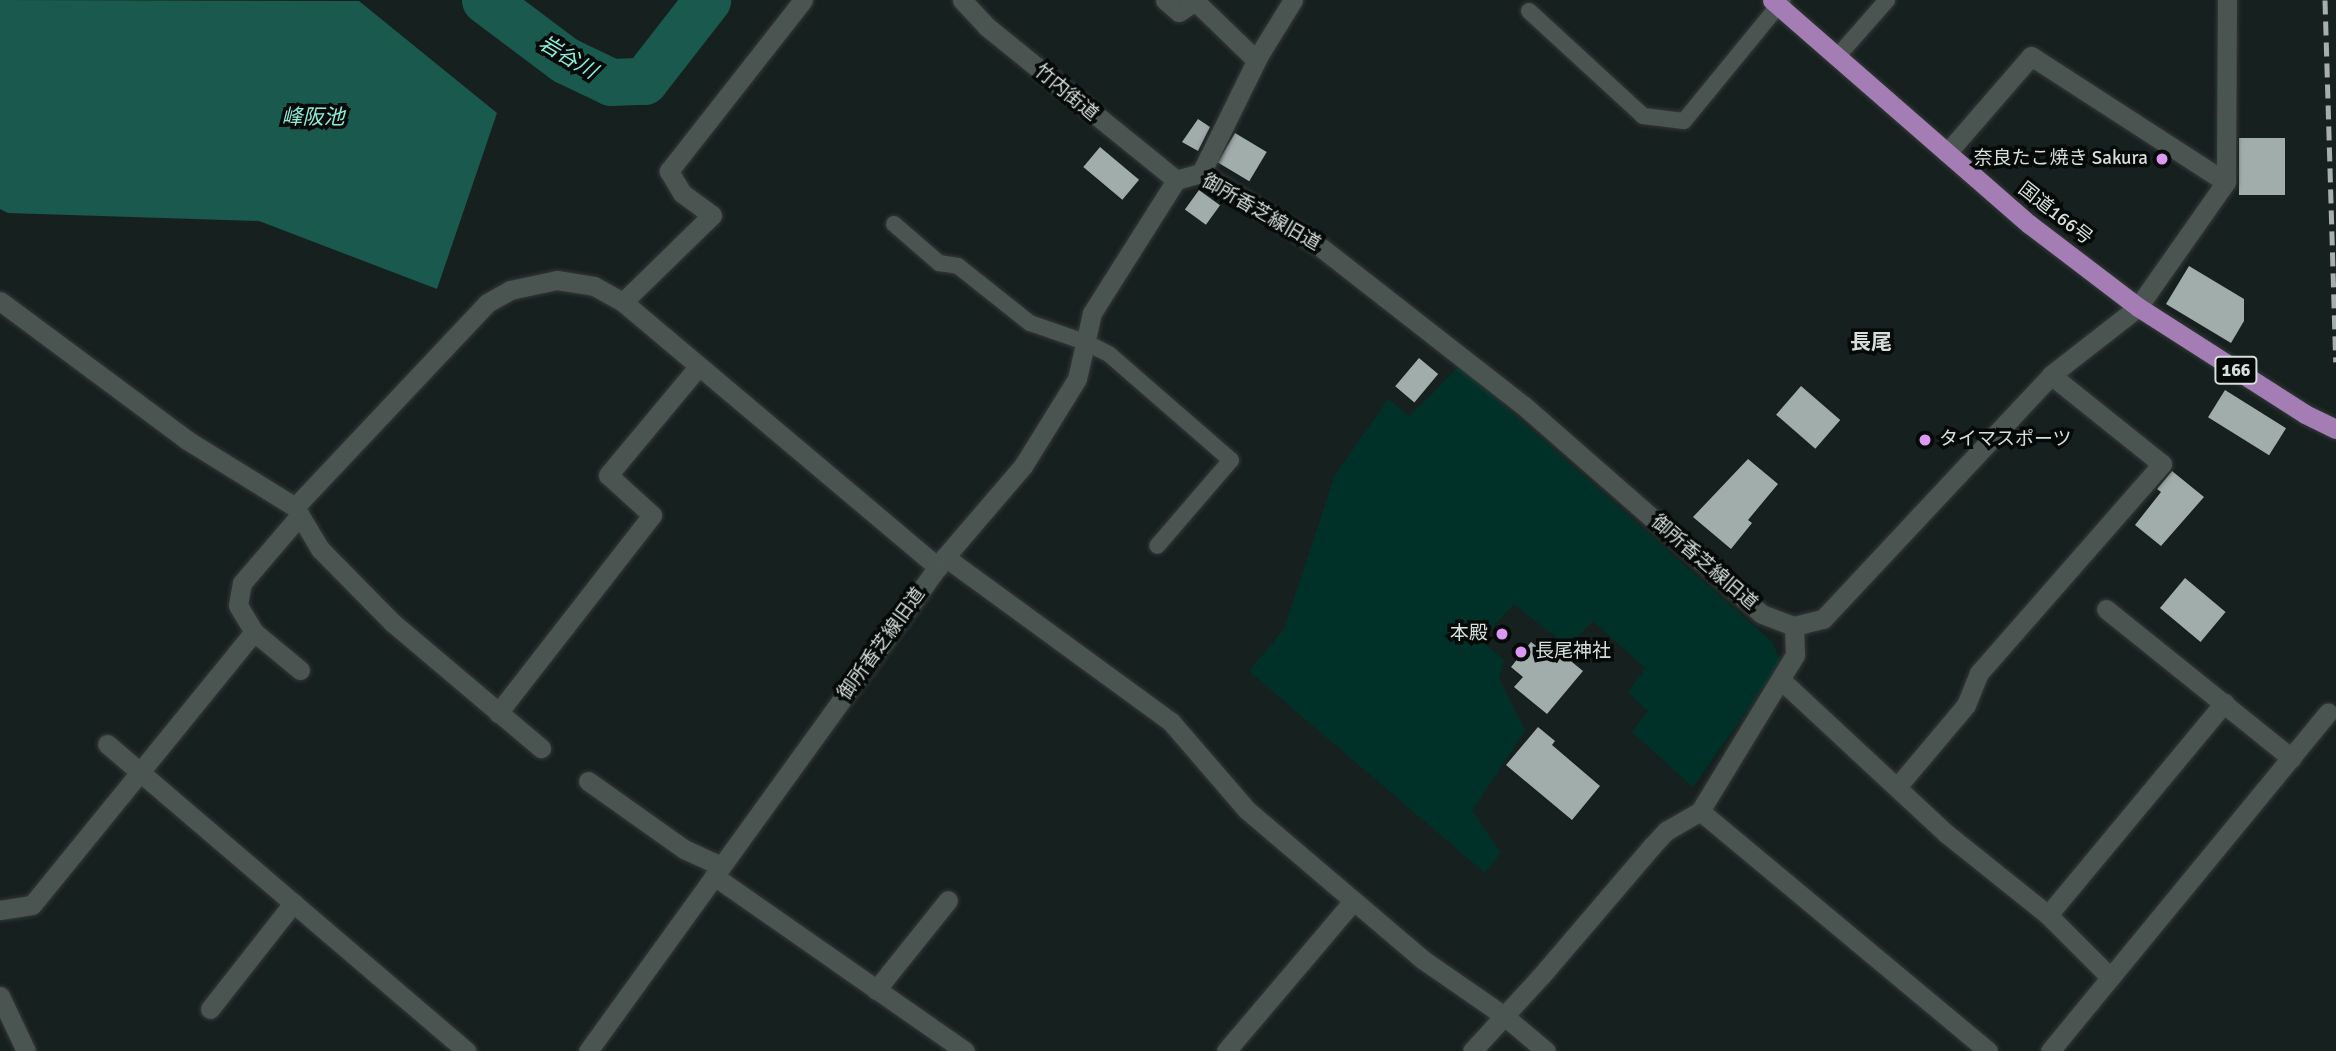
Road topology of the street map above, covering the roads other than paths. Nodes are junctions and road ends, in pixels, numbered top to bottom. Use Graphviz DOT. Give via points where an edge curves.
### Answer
graph roads {
  1 [pos="803,0"];
  2 [pos="962,0"];
  3 [pos="1165,0"];
  4 [pos="1293,0"];
  5 [pos="1887,0"];
  6 [pos="2227,0"];
  7 [pos="1778,2"];
  8 [pos="1529,11"];
  9 [pos="1837,57"];
  10 [pos="1256,60"];
  11 [pos="1947,153"];
  12 [pos="1201,173"];
  13 [pos="1176,180"];
  14 [pos="2226,182"];
  15 [pos="894,224"];
  16 [pos="0,301"];
  17 [pos="623,302"];
  18 [pos="2138,307"];
  19 [pos="1086,342"];
  20 [pos="698,367"];
  21 [pos="2051,375"];
  22 [pos="2336,429"];
  23 [pos="298,511"];
  24 [pos="1157,546"];
  25 [pos="941,562"];
  26 [pos="2106,608"];
  27 [pos="1794,626"];
  28 [pos="254,632"];
  29 [pos="300,670"];
  30 [pos="1781,680"];
  31 [pos="2224,703"];
  32 [pos="2328,712"];
  33 [pos="498,713"];
  34 [pos="107,744"];
  35 [pos="541,748"];
  36 [pos="2291,758"];
  37 [pos="140,772"];
  38 [pos="588,781"];
  39 [pos="1897,787"];
  40 [pos="1700,811"];
  41 [pos="718,871"];
  42 [pos="948,900"];
  43 [pos="1353,901"];
  44 [pos="293,903"];
  45 [pos="0,910"];
  46 [pos="2048,915"];
  47 [pos="2110,976"];
  48 [pos="876,990"];
  49 [pos="0,996"];
  50 [pos="210,1009"];
  51 [pos="1503,1015"];
  52 [pos="26,1051"];
  53 [pos="467,1051"];
  54 [pos="588,1051"];
  55 [pos="965,1051"];
  56 [pos="1226,1051"];
  57 [pos="1472,1051"];
  58 [pos="1546,1051"];
  59 [pos="1988,1051"];
  60 [pos="2050,1051"];
  1 -- 17 [label="street" via="669,172 682,193 712,215"];
  2 -- 13 [label="street, 竹内街道" via="986,26"];
  3 -- 10 [label="street" via="1180,12 1195,1"];
  4 -- 10 [label="street"];
  5 -- 9 [label="lane"];
  6 -- 14 [label="street"];
  7 -- 8 [label="lane" via="1684,121 1643,116"];
  7 -- 9 [label="highway, 国道166号 / 166"];
  9 -- 11 [label="highway, 国道166号 / 166"];
  10 -- 12 [label="street"];
  11 -- 14 [label="street" via="2031,56"];
  11 -- 18 [label="highway, 国道166号 / 166" via="2029,224"];
  12 -- 13 [label="street, 御所香芝線旧道"];
  12 -- 27 [label="street, 御所香芝線旧道" via="1318,245 1377,289 1523,405 1762,614"];
  13 -- 19 [label="street, 御所香芝線旧道" via="1092,313"];
  14 -- 18 [label="street"];
  15 -- 19 [label="lane" via="939,263 958,266 1030,323"];
  16 -- 23 [label="street" via="187,440"];
  17 -- 20 [label="street"];
  17 -- 23 [label="street" via="594,286 557,280 510,290 487,303"];
  18 -- 21 [label="street"];
  18 -- 22 [label="highway, 国道166号 / 166"];
  19 -- 24 [label="lane" via="1110,355 1231,460"];
  19 -- 25 [label="street, 御所香芝線旧道" via="1077,379 1023,466"];
  20 -- 25 [label="street"];
  20 -- 33 [label="street" via="608,475 652,515"];
  21 -- 27 [label="street" via="1824,619"];
  21 -- 39 [label="street" via="2162,464 1979,673 1966,705"];
  23 -- 28 [label="street" via="243,583 238,605"];
  23 -- 33 [label="street" via="320,549 393,623"];
  25 -- 41 [label="street, 御所香芝線旧道"];
  25 -- 43 [label="street" via="1171,722 1247,810"];
  26 -- 31 [label="street"];
  27 -- 30 [label="street" via="1795,655"];
  28 -- 29 [label="street"];
  28 -- 37 [label="street"];
  30 -- 39 [label="street"];
  30 -- 40 [label="street"];
  31 -- 36 [label="street"];
  31 -- 46 [label="street"];
  32 -- 36 [label="street"];
  33 -- 35 [label="street"];
  34 -- 37 [label="street"];
  36 -- 47 [label="street"];
  37 -- 44 [label="street"];
  37 -- 45 [label="street" via="32,905"];
  38 -- 41 [label="street"];
  39 -- 46 [label="street" via="1947,834"];
  40 -- 51 [label="street" via="1651,846"];
  40 -- 59 [label="street"];
  41 -- 48 [label="street"];
  41 -- 54 [label="street, 御所香芝線旧道"];
  42 -- 48 [label="street"];
  43 -- 51 [label="street" via="1422,959"];
  43 -- 56 [label="street"];
  44 -- 50 [label="street"];
  44 -- 53 [label="street"];
  46 -- 47 [label="street"];
  47 -- 60 [label="street"];
  48 -- 55 [label="street"];
  49 -- 52 [label="street"];
  51 -- 57 [label="street"];
  51 -- 58 [label="street"];
}
